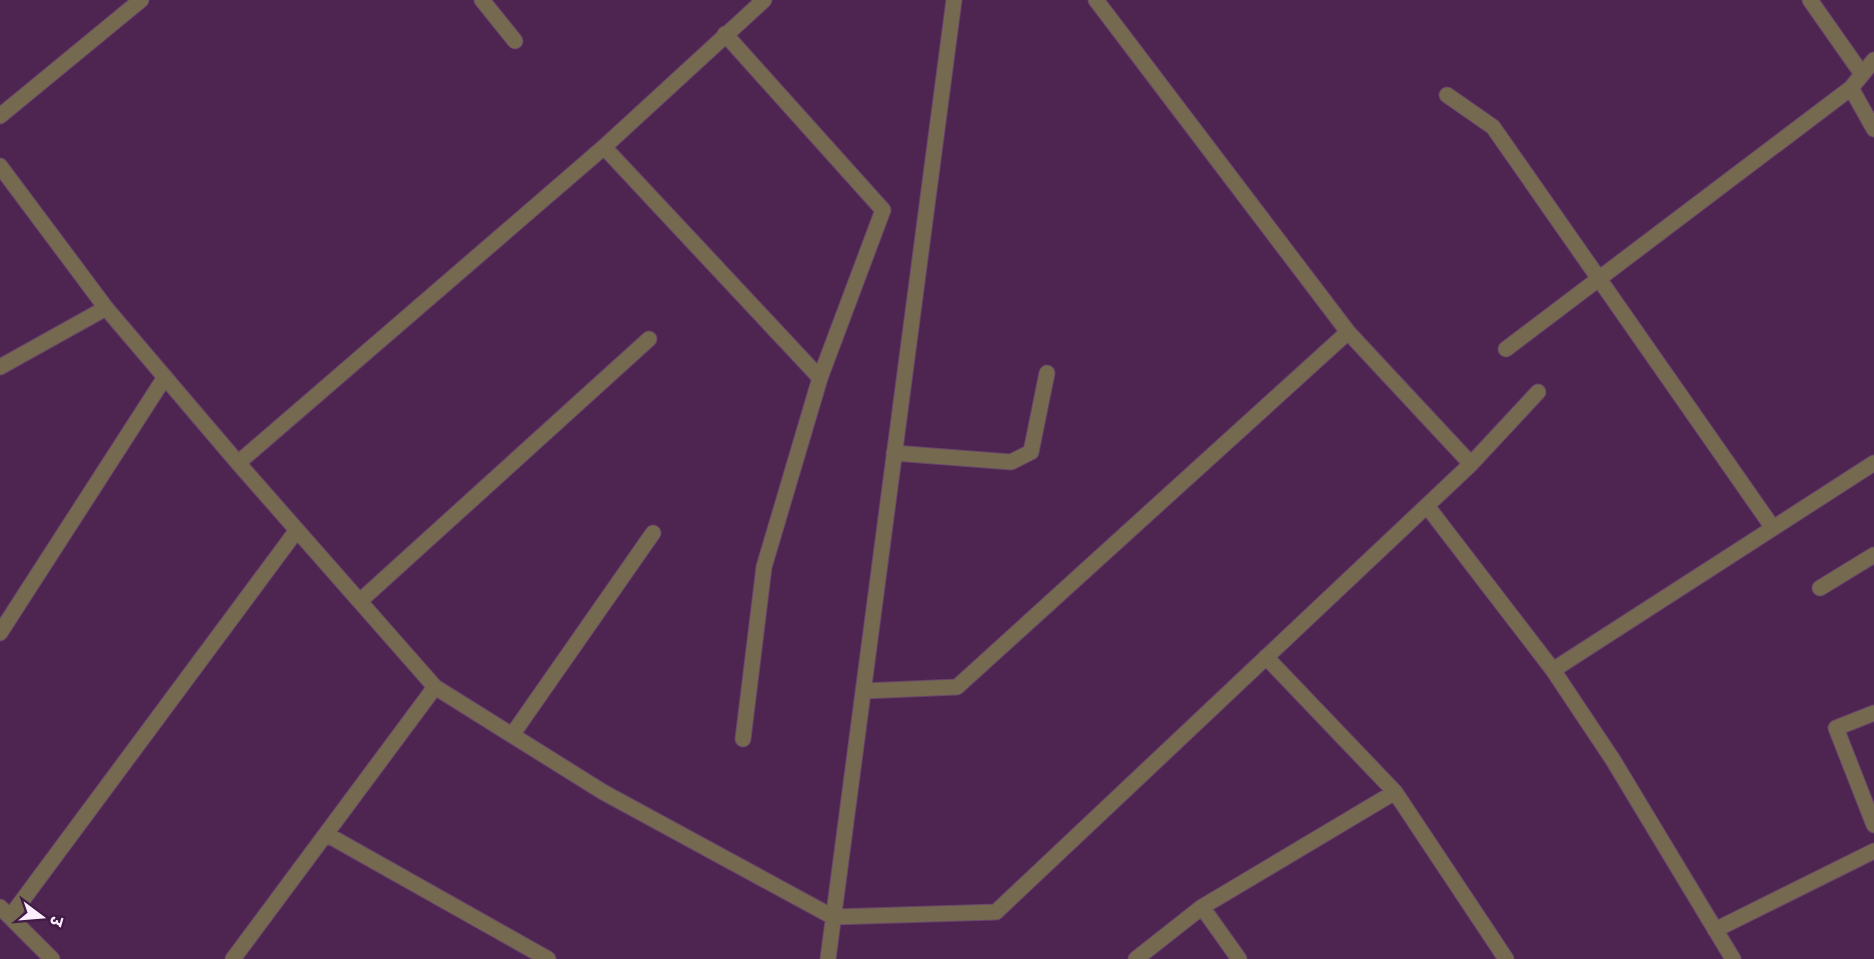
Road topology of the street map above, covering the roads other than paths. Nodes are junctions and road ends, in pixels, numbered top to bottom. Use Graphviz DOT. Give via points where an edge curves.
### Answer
graph roads {
  1 [pos="141,0"];
  2 [pos="482,0"];
  3 [pos="764,0"];
  4 [pos="954,0"];
  5 [pos="1096,0"];
  6 [pos="1810,0"];
  7 [pos="725,34"];
  8 [pos="515,41"];
  9 [pos="1874,60"];
  10 [pos="1862,74"];
  11 [pos="1851,88"];
  12 [pos="1448,95"];
  13 [pos="0,116"];
  14 [pos="1874,129"];
  15 [pos="604,147"];
  16 [pos="0,166"];
  17 [pos="1600,279"];
  18 [pos="106,308"];
  19 [pos="1348,332"];
  20 [pos="649,339"];
  21 [pos="1506,349"];
  22 [pos="0,367"];
  23 [pos="1047,373"];
  24 [pos="165,377"];
  25 [pos="820,378"];
  26 [pos="1538,392"];
  27 [pos="894,453"];
  28 [pos="238,463"];
  29 [pos="1874,463"];
  30 [pos="1471,464"];
  31 [pos="1427,506"];
  32 [pos="1773,528"];
  33 [pos="297,530"];
  34 [pos="653,533"];
  35 [pos="1874,555"];
  36 [pos="1820,588"];
  37 [pos="360,601"];
  38 [pos="0,633"];
  39 [pos="1266,657"];
  40 [pos="1553,670"];
  41 [pos="435,687"];
  42 [pos="863,691"];
  43 [pos="1874,713"];
  44 [pos="512,735"];
  45 [pos="743,739"];
  46 [pos="1395,792"];
  47 [pos="1874,825"];
  48 [pos="326,834"];
  49 [pos="1874,851"];
  50 [pos="1202,907"];
  51 [pos="5,912"];
  52 [pos="833,917"];
  53 [pos="1715,930"];
  54 [pos="52,959"];
  55 [pos="233,959"];
  56 [pos="548,959"];
  57 [pos="828,959"];
  58 [pos="1136,959"];
  59 [pos="1239,959"];
  60 [pos="1506,959"];
  61 [pos="1733,959"];
  1 -- 13 [label="street"];
  2 -- 8 [label="street"];
  3 -- 7 [label="street"];
  4 -- 27 [label="street"];
  5 -- 19 [label="street"];
  6 -- 10 [label="street"];
  7 -- 15 [label="street"];
  7 -- 25 [label="street" via="883,210"];
  9 -- 10 [label="street"];
  10 -- 11 [label="street"];
  11 -- 14 [label="street"];
  11 -- 17 [label="street"];
  12 -- 17 [label="street" via="1493,127"];
  15 -- 25 [label="street"];
  15 -- 28 [label="street"];
  16 -- 18 [label="street"];
  17 -- 21 [label="street"];
  17 -- 32 [label="street"];
  18 -- 22 [label="street"];
  18 -- 24 [label="street"];
  19 -- 30 [label="street"];
  19 -- 42 [label="street" via="957,687"];
  20 -- 37 [label="street"];
  23 -- 27 [label="street" via="1031,452 1011,462"];
  24 -- 28 [label="street"];
  24 -- 38 [label="street"];
  25 -- 45 [label="street" via="764,567"];
  26 -- 30 [label="street"];
  27 -- 42 [label="street"];
  28 -- 33 [label="street"];
  29 -- 32 [label="street"];
  30 -- 31 [label="street"];
  31 -- 39 [label="street"];
  31 -- 40 [label="street"];
  32 -- 40 [label="street"];
  33 -- 37 [label="street"];
  33 -- 51 [label="street"];
  34 -- 44 [label="street"];
  35 -- 36 [label="street"];
  37 -- 41 [label="street"];
  39 -- 46 [label="street"];
  39 -- 52 [label="street" via="996,912"];
  40 -- 53 [label="street"];
  41 -- 44 [label="street"];
  41 -- 48 [label="street"];
  42 -- 52 [label="street"];
  43 -- 47 [label="street" via="1836,728"];
  44 -- 52 [label="street" via="603,792"];
  46 -- 50 [label="street"];
  46 -- 60 [label="street"];
  48 -- 55 [label="street"];
  48 -- 56 [label="street"];
  49 -- 53 [label="street"];
  50 -- 58 [label="street"];
  50 -- 59 [label="street"];
  51 -- 54 [label="street"];
  52 -- 57 [label="street"];
  53 -- 61 [label="street"];
}
